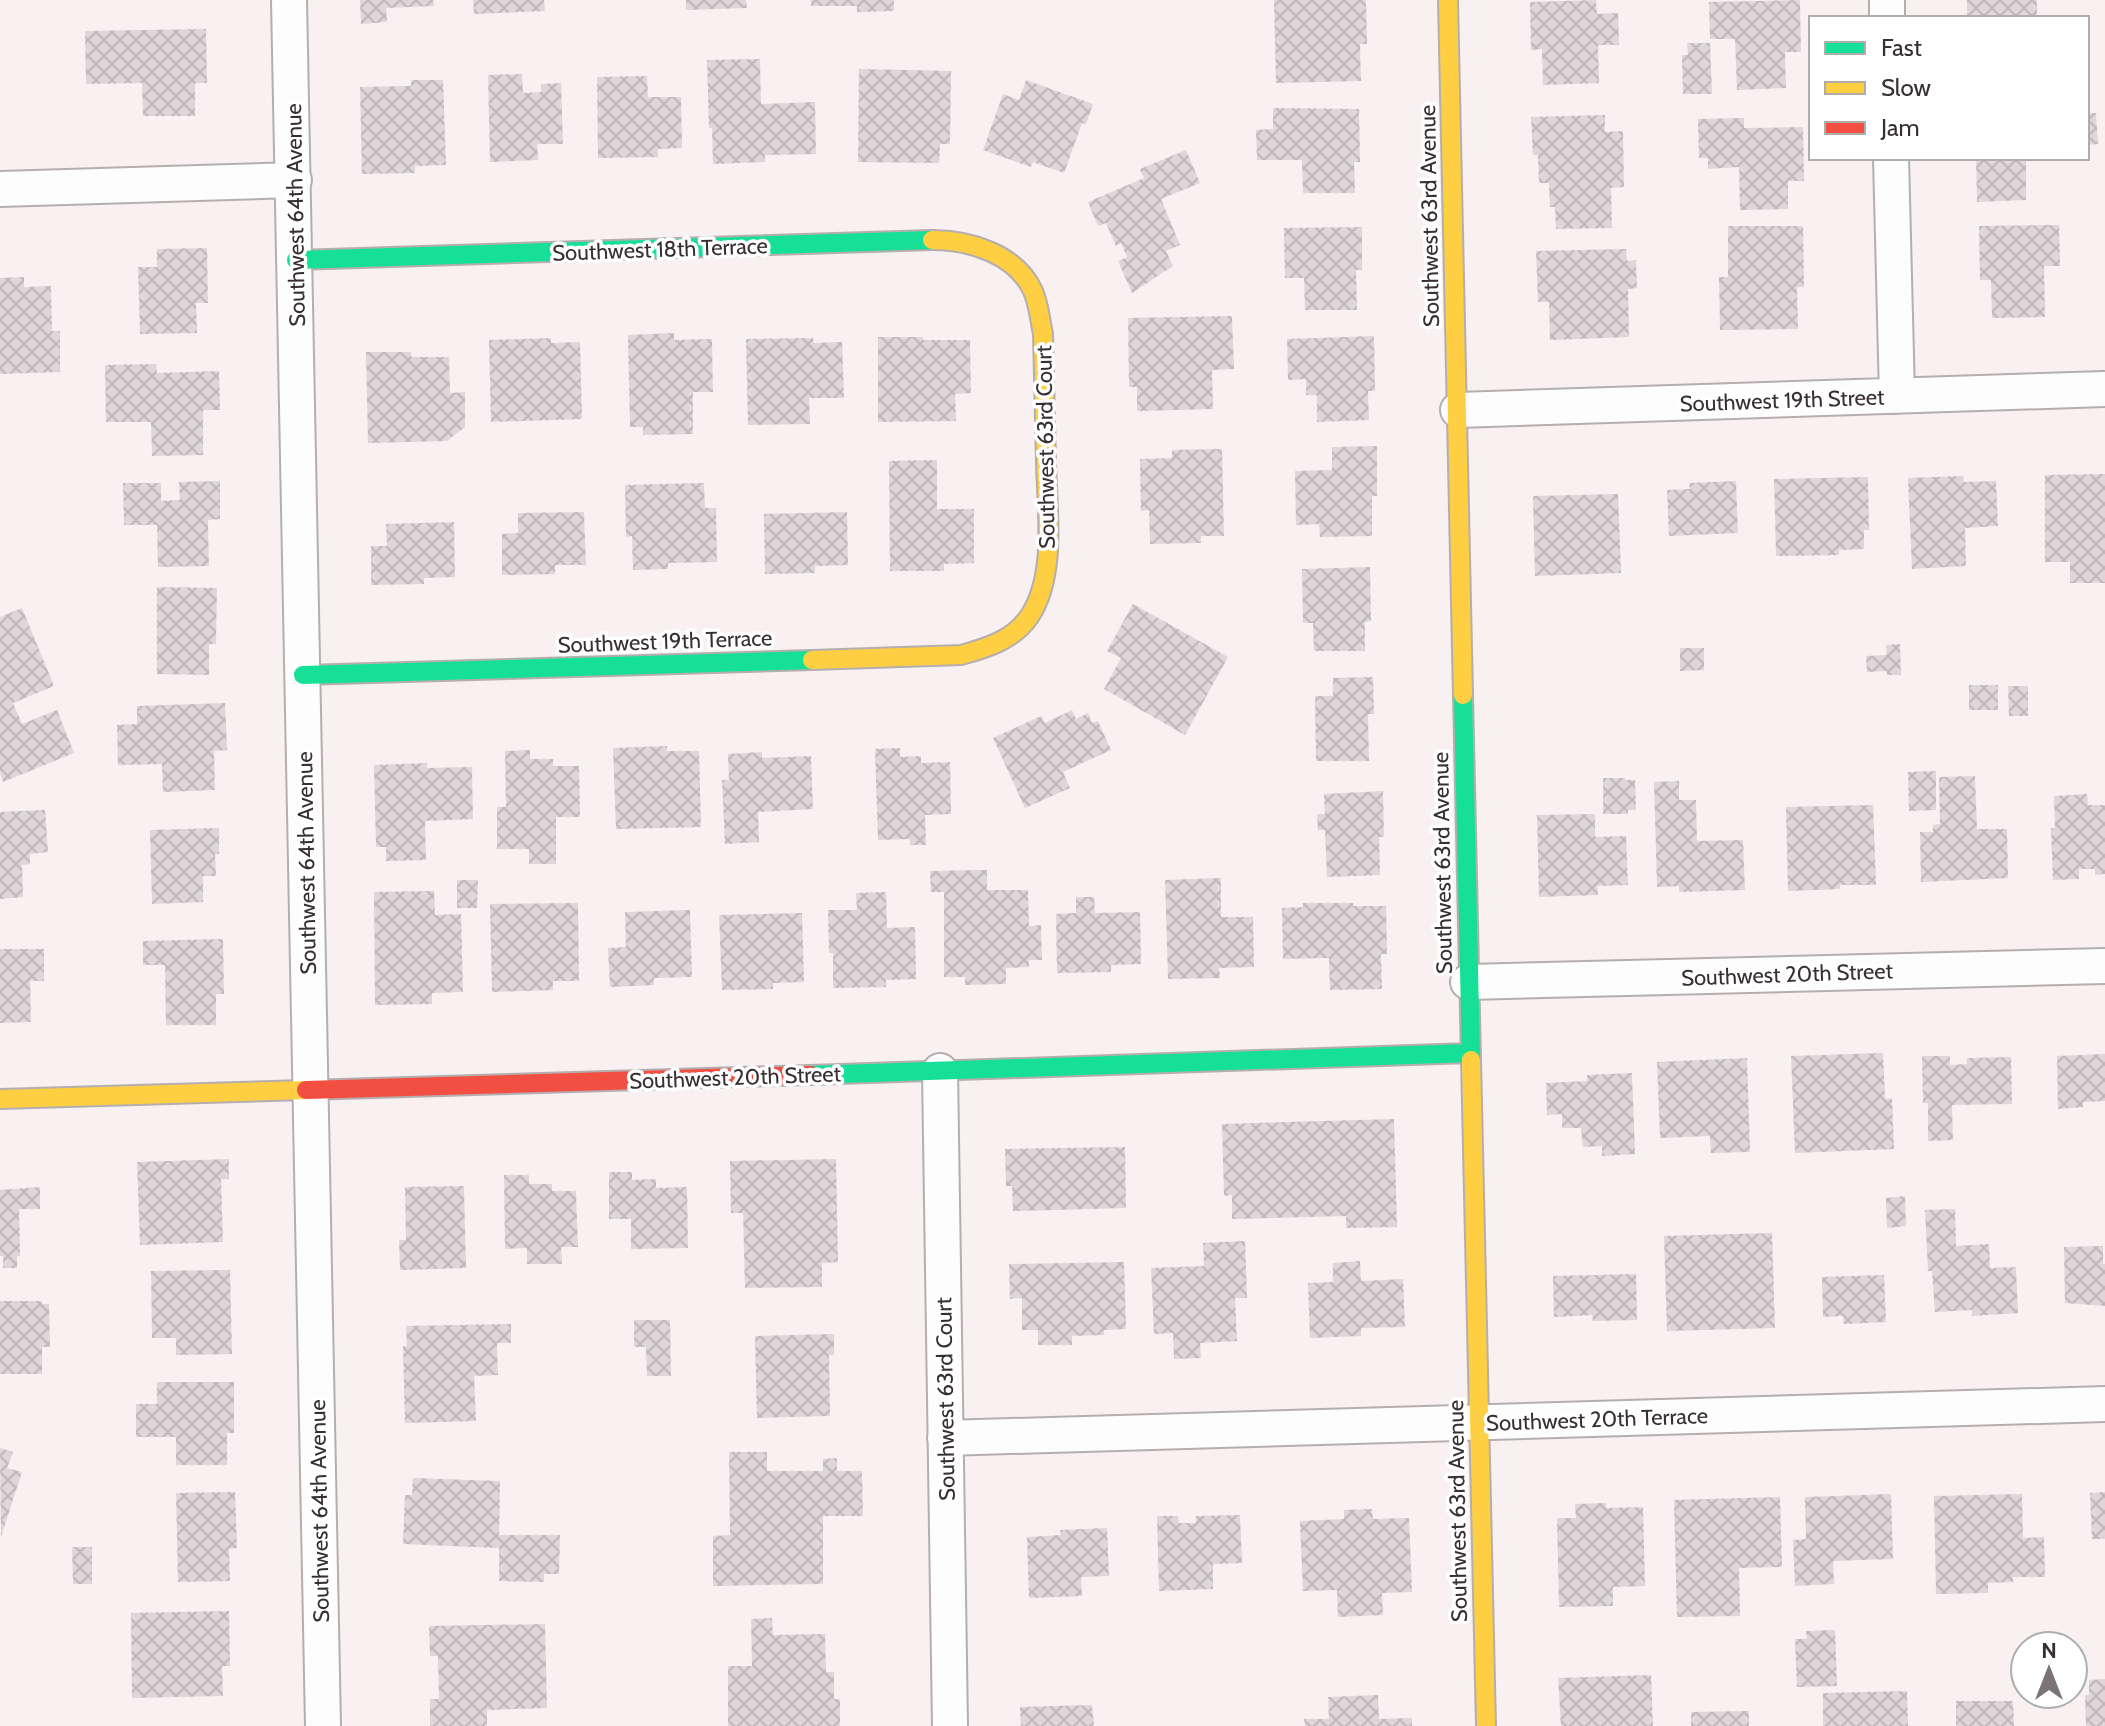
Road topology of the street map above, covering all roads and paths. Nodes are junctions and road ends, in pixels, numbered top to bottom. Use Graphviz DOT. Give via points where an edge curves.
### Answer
graph roads {
  1 [pos="289,0"];
  2 [pos="1448,0"];
  3 [pos="1891,160"];
  4 [pos="294,180"];
  5 [pos="0,189"];
  6 [pos="296,260"];
  7 [pos="1017,268"];
  8 [pos="2105,389"];
  9 [pos="1897,396"];
  10 [pos="1458,410"];
  11 [pos="1021,627"];
  12 [pos="303,675"];
  13 [pos="2105,966"];
  14 [pos="1468,982"];
  15 [pos="1470,1053"];
  16 [pos="940,1071"];
  17 [pos="310,1089"];
  18 [pos="0,1099"];
  19 [pos="2105,1404"];
  20 [pos="1480,1422"];
  21 [pos="945,1438"];
  22 [pos="323,1726"];
  23 [pos="950,1726"];
  24 [pos="1486,1726"];
  1 -- 4 [label="street, Southwest 64th Avenue"];
  2 -- 10 [label="street, Southwest 63rd Avenue"];
  3 -- 9 [label="street"];
  4 -- 5 [label="street"];
  4 -- 6 [label="street, Southwest 64th Avenue"];
  6 -- 7 [label="street, Southwest 18th Terrace" via="937,240 984,247"];
  6 -- 12 [label="street, Southwest 64th Avenue"];
  7 -- 11 [label="street, Southwest 63rd Court" via="1041,314 1048,547 1037,606"];
  8 -- 9 [label="street, Southwest 19th Street"];
  9 -- 10 [label="street, Southwest 19th Street"];
  10 -- 14 [label="street, Southwest 63rd Avenue"];
  11 -- 12 [label="street, Southwest 19th Terrace" via="995,646 939,656"];
  12 -- 17 [label="street, Southwest 64th Avenue"];
  13 -- 14 [label="street, Southwest 20th Street"];
  14 -- 15 [label="street, Southwest 63rd Avenue"];
  15 -- 16 [label="street, Southwest 20th Street"];
  15 -- 20 [label="street, Southwest 63rd Avenue"];
  16 -- 17 [label="street, Southwest 20th Street"];
  16 -- 21 [label="street, Southwest 63rd Court"];
  17 -- 18 [label="street, Southwest 20th Street"];
  17 -- 22 [label="street, Southwest 64th Avenue"];
  19 -- 20 [label="street, Southwest 20th Terrace"];
  20 -- 21 [label="street, Southwest 20th Terrace"];
  20 -- 24 [label="street, Southwest 63rd Avenue"];
  21 -- 23 [label="street, Southwest 63rd Court"];
}
